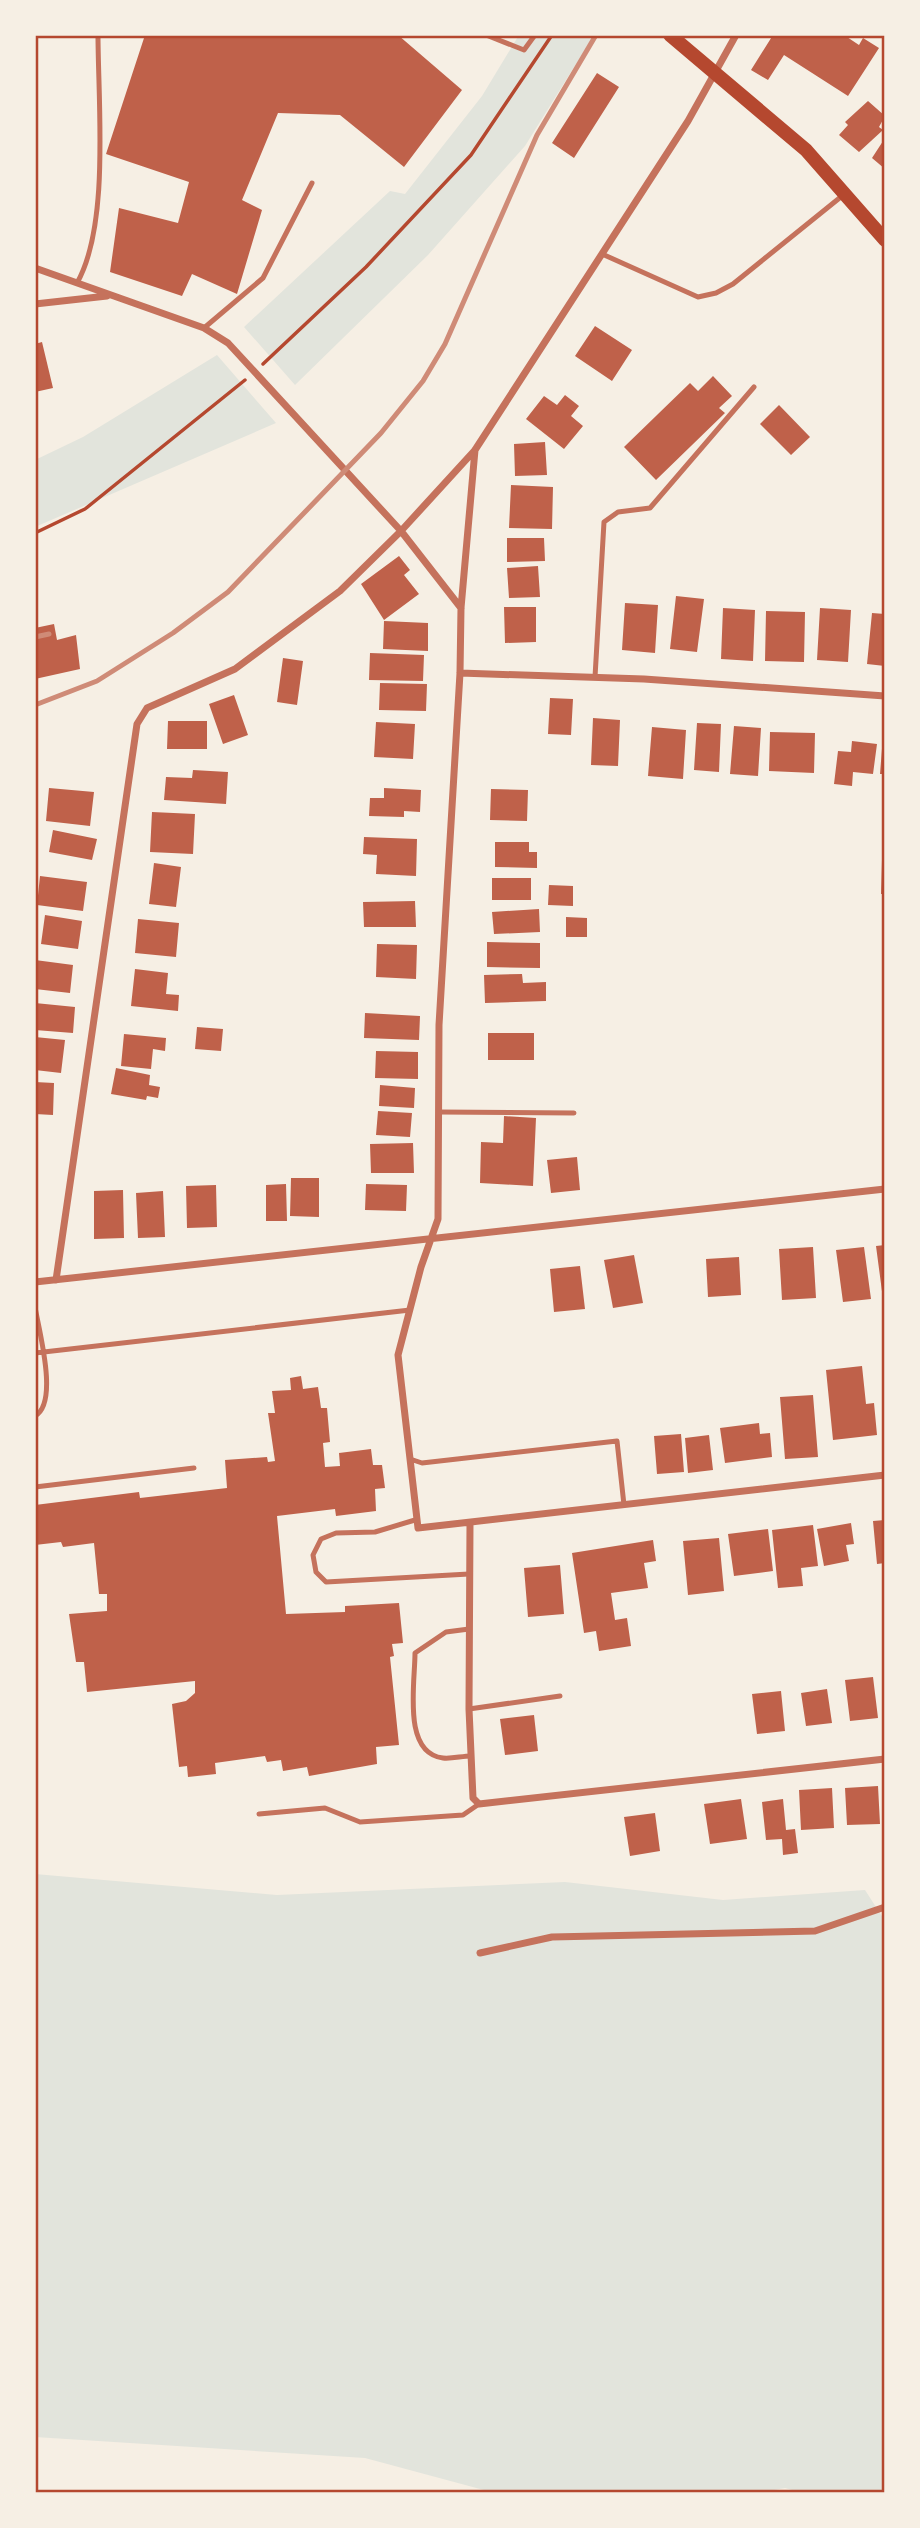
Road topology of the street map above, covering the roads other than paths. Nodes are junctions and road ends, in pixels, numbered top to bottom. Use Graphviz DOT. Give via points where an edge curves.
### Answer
graph roads {
  1 [pos="98,35"];
  2 [pos="486,35"];
  3 [pos="534,35"];
  4 [pos="670,35"];
  5 [pos="736,35"];
  6 [pos="713,72"];
  7 [pos="312,183"];
  8 [pos="844,194"];
  9 [pos="885,240"];
  10 [pos="602,254"];
  11 [pos="35,268"];
  12 [pos="77,283"];
  13 [pos="111,296"];
  14 [pos="35,304"];
  15 [pos="204,328"];
  16 [pos="754,387"];
  17 [pos="475,450"];
  18 [pos="401,531"];
  19 [pos="461,608"];
  20 [pos="460,673"];
  21 [pos="595,677"];
  22 [pos="885,696"];
  23 [pos="439,1112"];
  24 [pos="574,1113"];
  25 [pos="885,1189"];
  26 [pos="430,1241"];
  27 [pos="56,1280"];
  28 [pos="35,1282"];
  29 [pos="35,1307"];
  30 [pos="410,1310"];
  31 [pos="35,1353"];
  32 [pos="43,1353"];
  33 [pos="35,1416"];
  34 [pos="410,1459"];
  35 [pos="194,1468"];
  36 [pos="885,1475"];
  37 [pos="35,1487"];
  38 [pos="624,1505"];
  39 [pos="415,1520"];
  40 [pos="470,1523"];
  41 [pos="469,1574"];
  42 [pos="469,1629"];
  43 [pos="560,1696"];
  44 [pos="469,1709"];
  45 [pos="471,1756"];
  46 [pos="885,1759"];
  47 [pos="479,1804"];
  48 [pos="259,1814"];
  49 [pos="885,1907"];
  50 [pos="481,1953"];
  1 -- 12 [label="lane" via="97,195 93,236"];
  2 -- 3 [label="lane" via="524,50"];
  4 -- 6 [label="main road"];
  5 -- 6 [label="street"];
  6 -- 8 [label="main road" via="806,150"];
  6 -- 10 [label="street" via="688,121"];
  7 -- 15 [label="lane" via="263,278"];
  8 -- 9 [label="main road"];
  8 -- 10 [label="lane" via="716,293 698,297"];
  10 -- 17 [label="street"];
  11 -- 12 [label="street"];
  12 -- 13 [label="street"];
  13 -- 14 [label="street"];
  13 -- 15 [label="street"];
  15 -- 18 [label="street" via="228,343"];
  16 -- 21 [label="lane" via="650,508 618,512 604,522"];
  17 -- 18 [label="street"];
  17 -- 19 [label="street"];
  18 -- 19 [label="street"];
  18 -- 27 [label="street" via="340,591 291,629 235,669 147,708 137,723"];
  19 -- 20 [label="street"];
  20 -- 21 [label="street"];
  20 -- 23 [label="street" via="439,1025"];
  21 -- 22 [label="street"];
  23 -- 24 [label="lane"];
  23 -- 26 [label="street" via="438,1219"];
  25 -- 26 [label="street" via="452,1234"];
  26 -- 27 [label="street"];
  26 -- 30 [label="street"];
  27 -- 28 [label="street"];
  29 -- 32 [label="lane"];
  30 -- 32 [label="lane"];
  30 -- 34 [label="street" via="398,1355"];
  31 -- 32 [label="lane"];
  32 -- 33 [label="lane" via="48,1395 41,1413"];
  34 -- 38 [label="lane" via="422,1463 617,1441"];
  34 -- 39 [label="street"];
  35 -- 37 [label="lane"];
  36 -- 38 [label="street"];
  38 -- 40 [label="street"];
  39 -- 40 [label="street" via="418,1528"];
  39 -- 41 [label="lane" via="375,1532 336,1533 321,1539 313,1555 316,1572 326,1582"];
  40 -- 41 [label="street"];
  41 -- 42 [label="street"];
  42 -- 44 [label="street"];
  42 -- 45 [label="lane" via="446,1632 415,1653 415,1735 425,1751 442,1758"];
  43 -- 44 [label="lane"];
  44 -- 45 [label="street"];
  45 -- 47 [label="street" via="473,1798"];
  46 -- 47 [label="street"];
  47 -- 48 [label="lane" via="463,1815 360,1822 325,1808"];
  49 -- 50 [label="street" via="815,1931 551,1937"];
}
